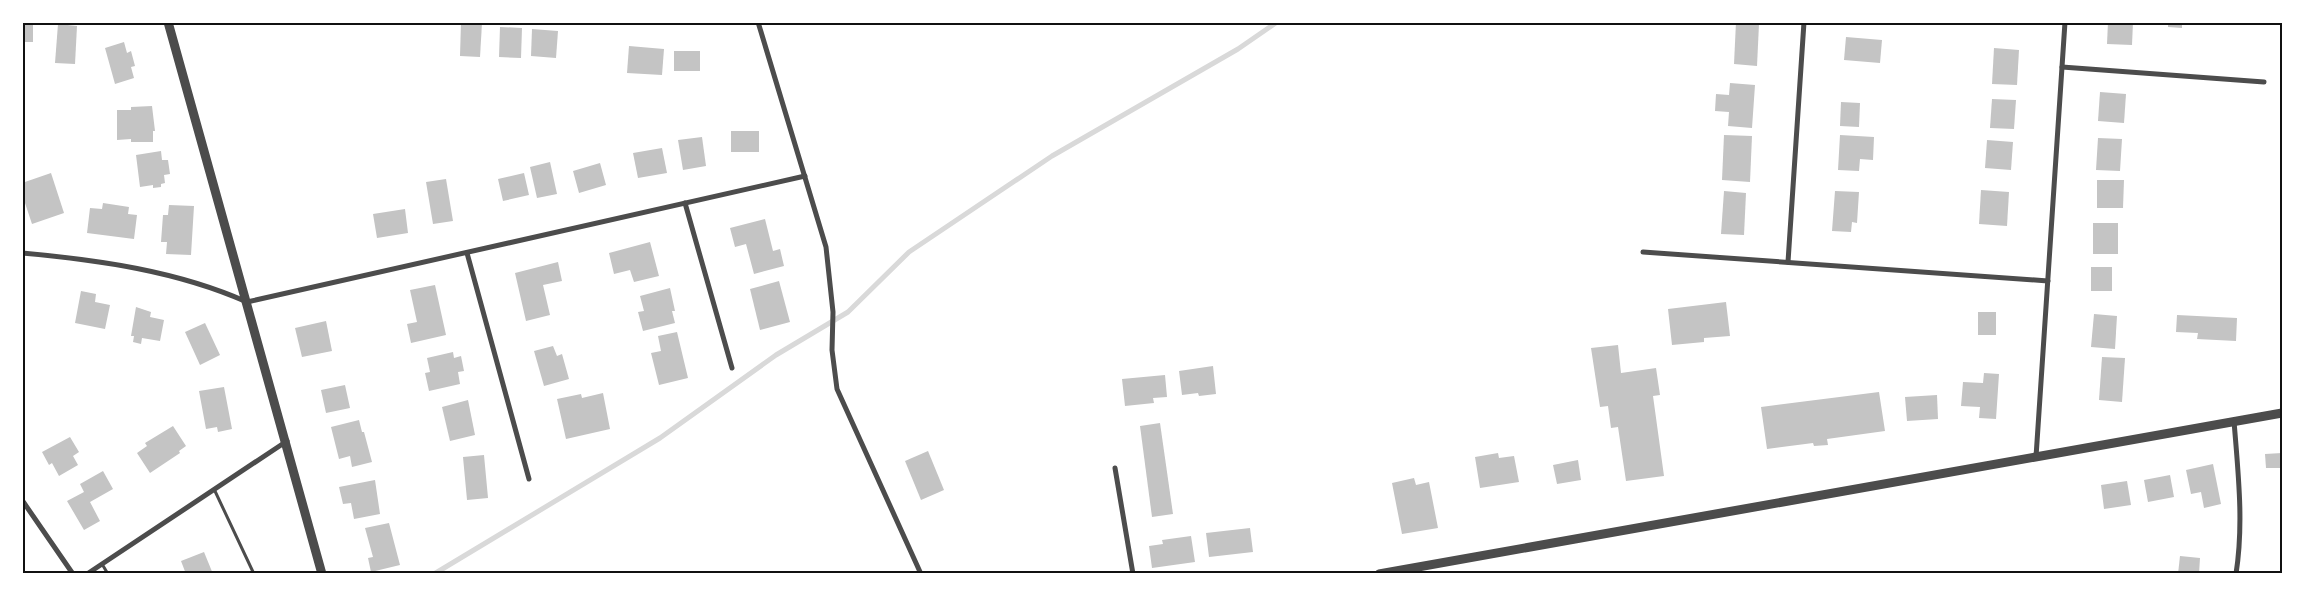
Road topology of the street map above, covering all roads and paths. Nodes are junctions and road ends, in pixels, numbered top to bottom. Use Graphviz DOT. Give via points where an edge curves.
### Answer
graph roads {
  1 [pos="168,22"];
  2 [pos="758,22"];
  3 [pos="1804,22"];
  4 [pos="2065,22"];
  5 [pos="2062,67"];
  6 [pos="2264,82"];
  7 [pos="805,176"];
  8 [pos="685,203"];
  9 [pos="1643,252"];
  10 [pos="22,253"];
  11 [pos="467,253"];
  12 [pos="1788,262"];
  13 [pos="2048,281"];
  14 [pos="247,302"];
  15 [pos="732,368"];
  16 [pos="2282,413"];
  17 [pos="2234,421"];
  18 [pos="287,441"];
  19 [pos="2036,458"];
  20 [pos="1115,468"];
  21 [pos="529,479"];
  22 [pos="214,490"];
  23 [pos="22,500"];
  24 [pos="102,564"];
  25 [pos="73,574"];
  26 [pos="87,574"];
  27 [pos="108,574"];
  28 [pos="254,574"];
  29 [pos="322,574"];
  30 [pos="921,574"];
  31 [pos="1133,574"];
  32 [pos="1379,574"];
  33 [pos="2236,574"];
  1 -- 14 [label="street"];
  2 -- 7 [label="street"];
  3 -- 12 [label="street"];
  4 -- 5 [label="street"];
  5 -- 6 [label="street"];
  5 -- 13 [label="street"];
  7 -- 8 [label="street"];
  7 -- 30 [label="street" via="826,247 837,389"];
  8 -- 11 [label="street"];
  8 -- 15 [label="street"];
  9 -- 12 [label="street"];
  10 -- 14 [label="street" via="110,264 173,277 221,290"];
  11 -- 14 [label="street"];
  11 -- 21 [label="street"];
  12 -- 13 [label="street"];
  13 -- 19 [label="street"];
  14 -- 18 [label="street"];
  16 -- 17 [label="street"];
  17 -- 19 [label="street"];
  17 -- 33 [label="street" via="2241,536"];
  18 -- 22 [label="street"];
  18 -- 29 [label="street"];
  19 -- 32 [label="street"];
  20 -- 31 [label="street"];
  22 -- 24 [label="street"];
  22 -- 28 [label="lane"];
  23 -- 25 [label="street"];
  24 -- 26 [label="street"];
  24 -- 27 [label="lane"];
}
